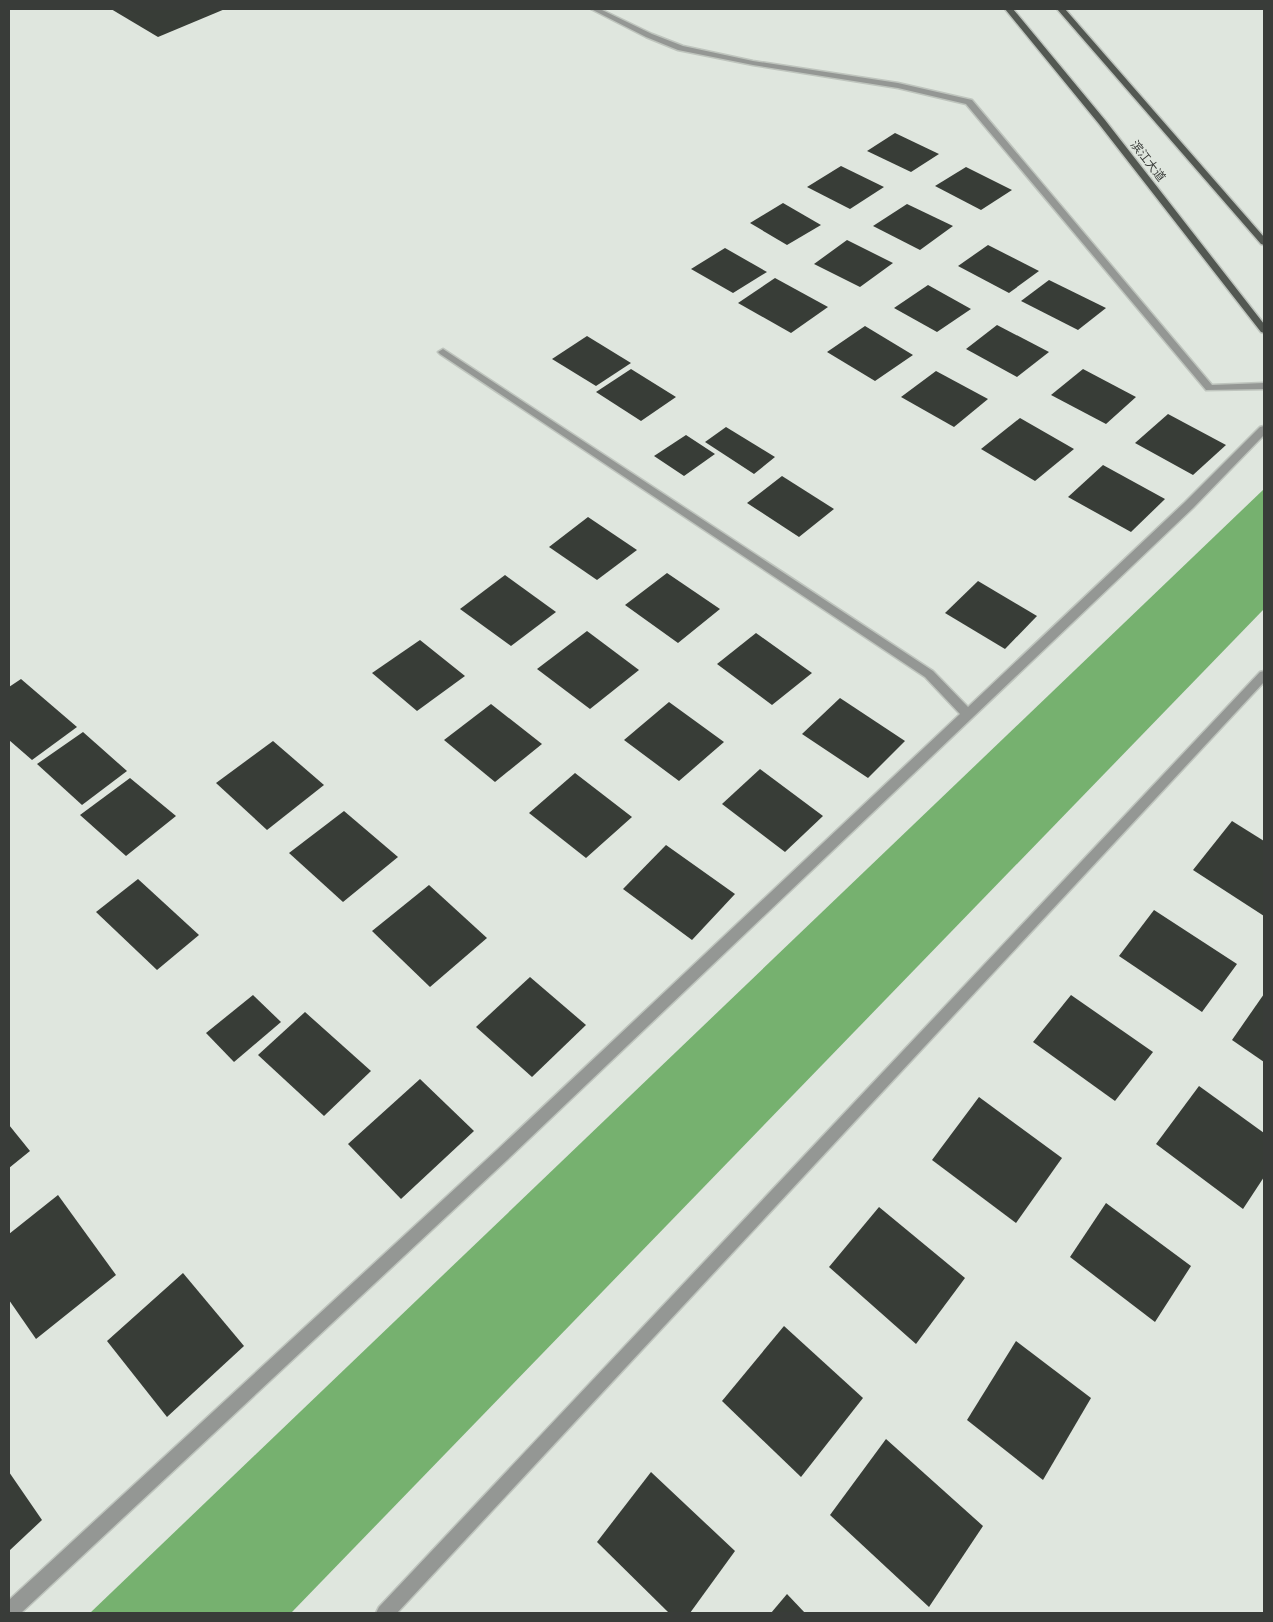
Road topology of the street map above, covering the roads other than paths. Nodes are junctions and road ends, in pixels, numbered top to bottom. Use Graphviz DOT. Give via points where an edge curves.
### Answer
graph roads {
  1 [pos="595,9"];
  2 [pos="1009,9"];
  3 [pos="1061,9"];
  4 [pos="1264,242"];
  5 [pos="1264,330"];
  6 [pos="443,352"];
  7 [pos="1264,386"];
  8 [pos="1264,429"];
  9 [pos="1264,675"];
  10 [pos="968,715"];
  11 [pos="9,1612"];
  12 [pos="385,1613"];
  1 -- 7 [label="street" via="679,48 930,90 970,102 1209,388"];
  2 -- 5 [label="main road, 滨江大道" via="1102,122"];
  3 -- 4 [label="main road"];
  6 -- 10 [label="street" via="929,674"];
  8 -- 10 [label="street" via="1190,505"];
  9 -- 12 [label="street"];
  10 -- 11 [label="street" via="502,1155"];
}
